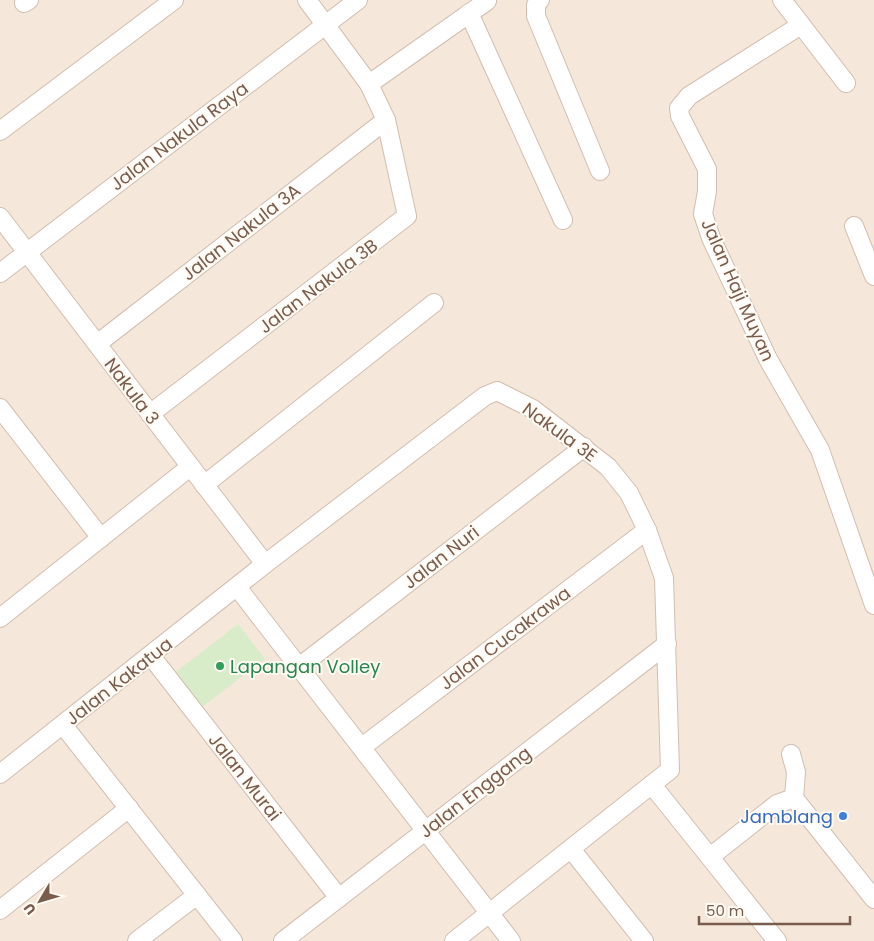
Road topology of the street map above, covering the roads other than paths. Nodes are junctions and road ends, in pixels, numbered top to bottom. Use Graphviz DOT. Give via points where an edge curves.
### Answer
graph roads {
  1 [pos="174,0"];
  2 [pos="307,0"];
  3 [pos="358,0"];
  4 [pos="540,0"];
  5 [pos="782,0"];
  6 [pos="487,1"];
  7 [pos="469,13"];
  8 [pos="326,25"];
  9 [pos="801,25"];
  10 [pos="846,83"];
  11 [pos="369,84"];
  12 [pos="386,120"];
  13 [pos="0,131"];
  14 [pos="600,171"];
  15 [pos="0,217"];
  16 [pos="563,220"];
  17 [pos="854,226"];
  18 [pos="27,252"];
  19 [pos="0,273"];
  20 [pos="874,276"];
  21 [pos="434,303"];
  22 [pos="97,344"];
  23 [pos="0,408"];
  24 [pos="150,414"];
  25 [pos="584,447"];
  26 [pos="190,467"];
  27 [pos="204,485"];
  28 [pos="647,530"];
  29 [pos="101,538"];
  30 [pos="265,564"];
  31 [pos="236,587"];
  32 [pos="874,605"];
  33 [pos="0,618"];
  34 [pos="667,644"];
  35 [pos="150,656"];
  36 [pos="299,667"];
  37 [pos="63,725"];
  38 [pos="362,747"];
  39 [pos="790,754"];
  40 [pos="0,774"];
  41 [pos="652,785"];
  42 [pos="794,798"];
  43 [pos="129,808"];
  44 [pos="426,830"];
  45 [pos="571,849"];
  46 [pos="710,857"];
  47 [pos="197,895"];
  48 [pos="339,898"];
  49 [pos="874,899"];
  50 [pos="0,910"];
  51 [pos="489,913"];
  52 [pos="137,941"];
  53 [pos="234,941"];
  54 [pos="283,941"];
  55 [pos="454,941"];
  56 [pos="511,941"];
  57 [pos="644,941"];
  58 [pos="777,941"];
  1 -- 13 [label="street"];
  2 -- 8 [label="street, Jalan Nakula 3B"];
  3 -- 8 [label="street, Jalan Nakula Raya"];
  4 -- 14 [label="street" via="536,5 536,16"];
  5 -- 9 [label="street"];
  6 -- 7 [label="street"];
  7 -- 11 [label="street"];
  7 -- 16 [label="street"];
  8 -- 11 [label="street, Jalan Nakula 3B"];
  8 -- 18 [label="street, Jalan Nakula Raya"];
  9 -- 10 [label="street"];
  9 -- 32 [label="street, Jalan Haji Muyan" via="690,96 679,108 680,116 707,168 703,214 711,238 768,359 820,450"];
  11 -- 12 [label="street, Jalan Nakula 3B"];
  12 -- 22 [label="street, Jalan Nakula 3A"];
  12 -- 24 [label="street, Jalan Nakula 3B" via="407,209 404,220"];
  15 -- 18 [label="street, Nakula 3"];
  17 -- 20 [label="street"];
  18 -- 19 [label="street, Jalan Nakula Raya"];
  18 -- 22 [label="street, Nakula 3"];
  21 -- 27 [label="street"];
  22 -- 24 [label="street, Nakula 3"];
  23 -- 29 [label="street"];
  24 -- 26 [label="street, Nakula 3"];
  25 -- 28 [label="street, Nakula 3E" via="608,467 629,493"];
  25 -- 30 [label="street, Nakula 3E" via="533,409 497,391 485,396"];
  25 -- 36 [label="street, Jalan Nuri"];
  26 -- 27 [label="street, Nakula 3"];
  26 -- 29 [label="street"];
  27 -- 30 [label="street, Nakula 3"];
  28 -- 34 [label="street, Nakula 3E" via="664,578"];
  28 -- 38 [label="street, Jalan Cucakrawa"];
  29 -- 33 [label="street"];
  30 -- 31 [label="street, Nakula 3E"];
  31 -- 35 [label="street, Jalan Kakatua"];
  31 -- 36 [label="street"];
  34 -- 41 [label="street, Nakula 3E" via="670,770"];
  34 -- 44 [label="street, Jalan Enggang"];
  35 -- 37 [label="street, Jalan Kakatua"];
  35 -- 48 [label="street, Jalan Murai"];
  36 -- 38 [label="street"];
  37 -- 40 [label="street, Jalan Kakatua"];
  37 -- 43 [label="street"];
  38 -- 44 [label="street"];
  39 -- 42 [label="street" via="796,772"];
  41 -- 45 [label="street"];
  41 -- 46 [label="street"];
  42 -- 46 [label="street" via="777,804"];
  42 -- 49 [label="street"];
  43 -- 47 [label="street"];
  43 -- 50 [label="street"];
  44 -- 48 [label="street, Jalan Enggang"];
  44 -- 51 [label="street"];
  45 -- 51 [label="street"];
  45 -- 57 [label="street"];
  46 -- 58 [label="street"];
  47 -- 52 [label="street"];
  47 -- 53 [label="street"];
  48 -- 54 [label="street, Jalan Enggang"];
  51 -- 55 [label="street"];
  51 -- 56 [label="street"];
}
